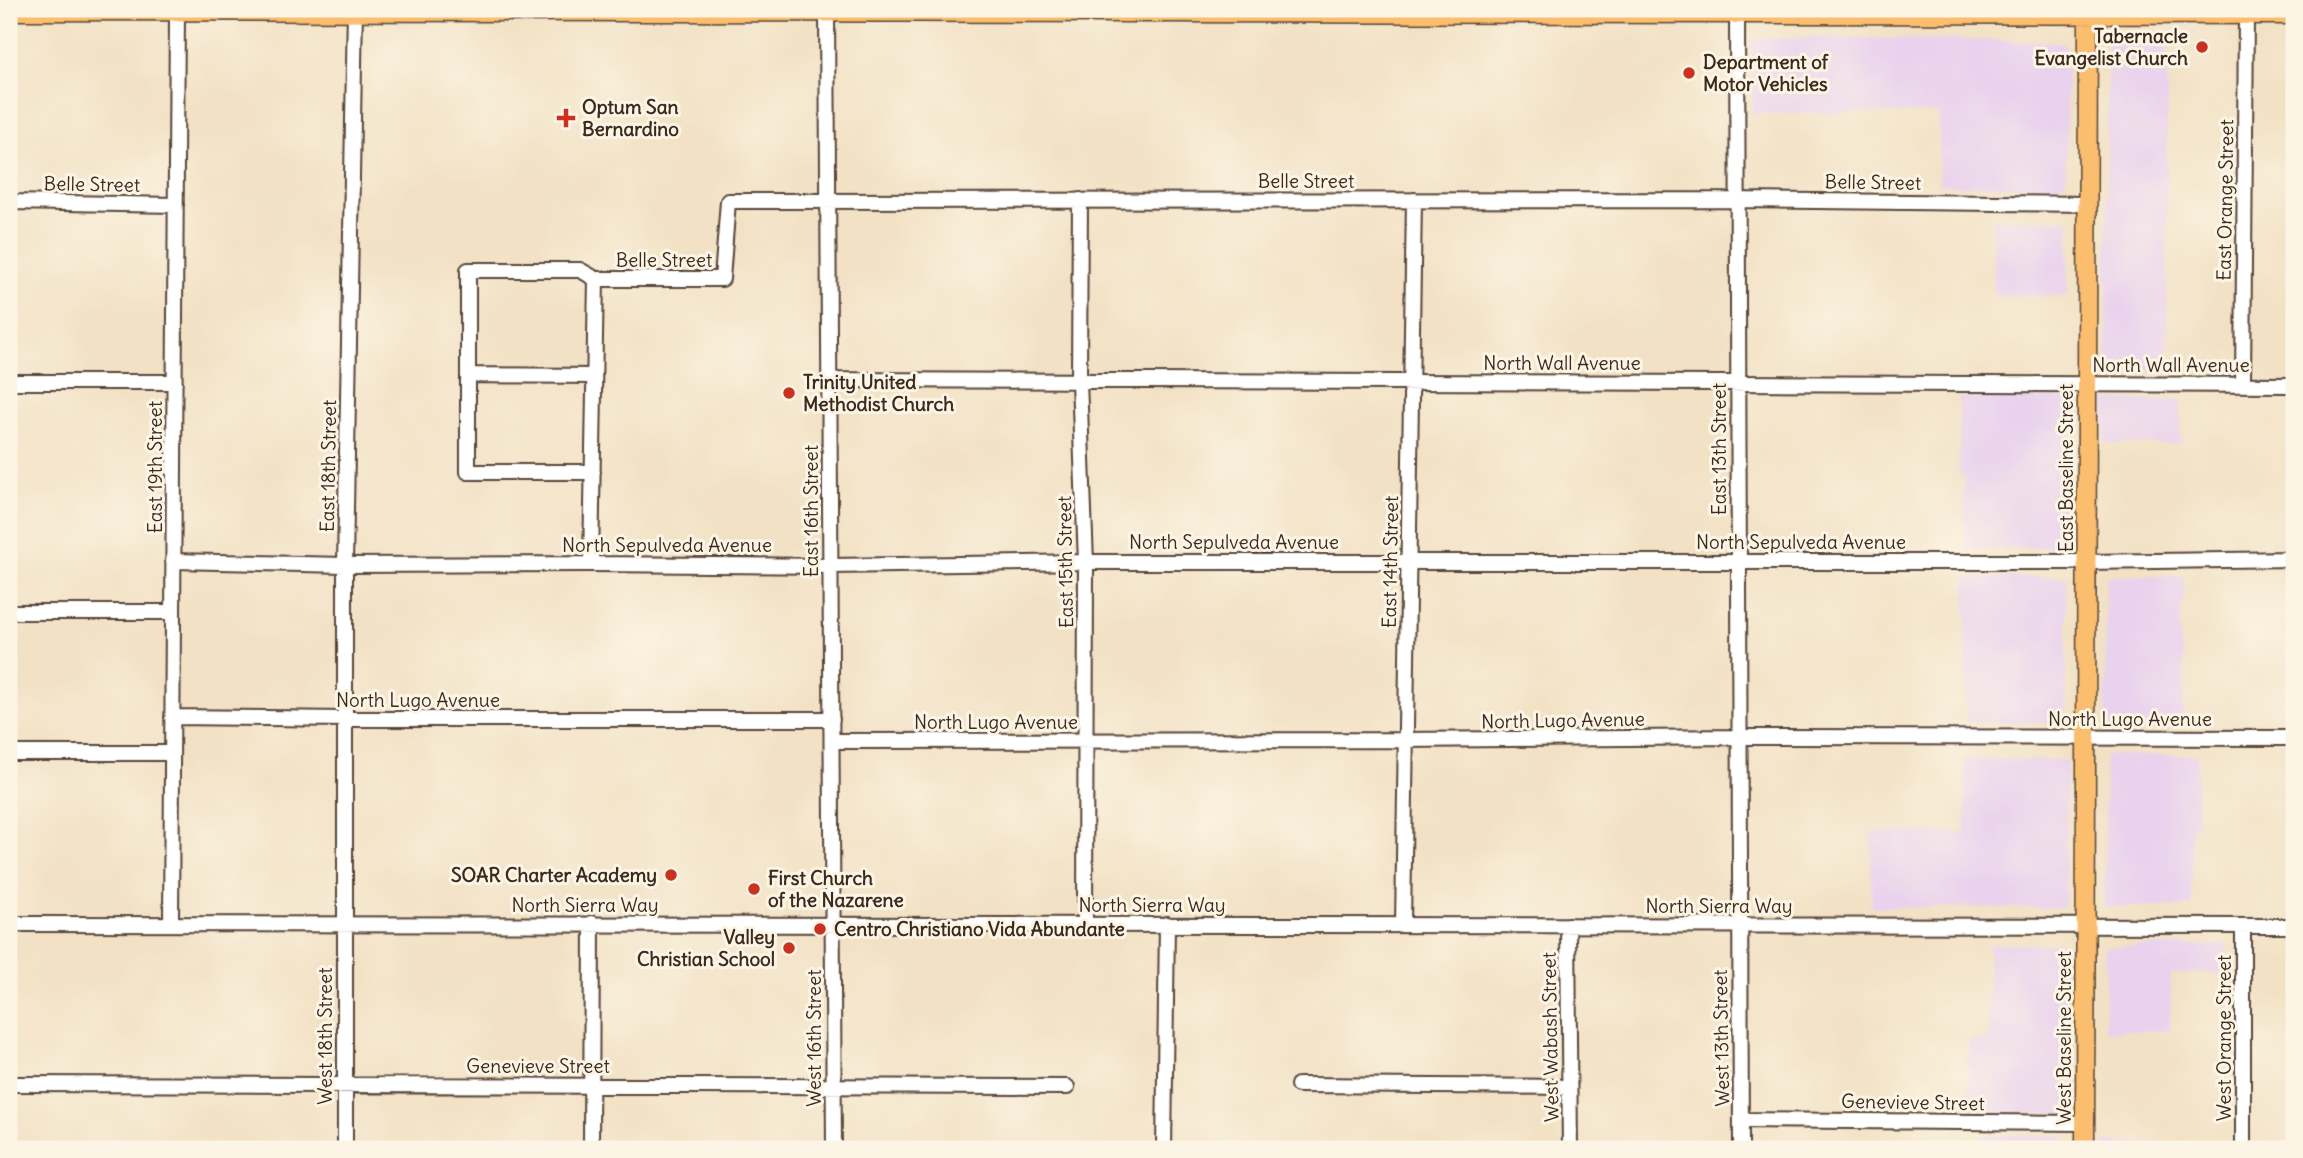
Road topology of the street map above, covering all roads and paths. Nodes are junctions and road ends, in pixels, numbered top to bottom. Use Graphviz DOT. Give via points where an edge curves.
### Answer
graph roads {
  1 [pos="355,10"];
  2 [pos="584,10"];
  3 [pos="9,11"];
  4 [pos="177,11"];
  5 [pos="818,11"];
  6 [pos="981,11"];
  7 [pos="1147,11"];
  8 [pos="1683,12"];
  9 [pos="2088,12"];
  10 [pos="1737,15"];
  11 [pos="2246,15"];
  12 [pos="2294,15"];
  13 [pos="1080,200"];
  14 [pos="1414,200"];
  15 [pos="1737,200"];
  16 [pos="829,201"];
  17 [pos="9,202"];
  18 [pos="2088,204"];
  19 [pos="176,205"];
  20 [pos="596,279"];
  21 [pos="467,374"];
  22 [pos="594,376"];
  23 [pos="830,377"];
  24 [pos="1079,381"];
  25 [pos="9,382"];
  26 [pos="174,382"];
  27 [pos="1413,382"];
  28 [pos="1738,383"];
  29 [pos="2088,384"];
  30 [pos="2243,385"];
  31 [pos="2294,385"];
  32 [pos="593,471"];
  33 [pos="2294,559"];
  34 [pos="173,561"];
  35 [pos="1738,561"];
  36 [pos="1086,562"];
  37 [pos="1409,562"];
  38 [pos="2087,562"];
  39 [pos="591,564"];
  40 [pos="345,565"];
  41 [pos="831,566"];
  42 [pos="9,612"];
  43 [pos="173,612"];
  44 [pos="172,717"];
  45 [pos="345,719"];
  46 [pos="832,719"];
  47 [pos="1739,737"];
  48 [pos="2086,738"];
  49 [pos="2294,738"];
  50 [pos="1404,740"];
  51 [pos="832,741"];
  52 [pos="1085,741"];
  53 [pos="9,752"];
  54 [pos="172,753"];
  55 [pos="171,922"];
  56 [pos="592,923"];
  57 [pos="9,924"];
  58 [pos="344,924"];
  59 [pos="1085,924"];
  60 [pos="1167,924"];
  61 [pos="1403,925"];
  62 [pos="1568,925"];
  63 [pos="833,926"];
  64 [pos="1739,926"];
  65 [pos="2243,926"];
  66 [pos="2294,926"];
  67 [pos="2085,927"];
  68 [pos="9,1084"];
  69 [pos="345,1084"];
  70 [pos="1298,1085"];
  71 [pos="591,1086"];
  72 [pos="834,1086"];
  73 [pos="1066,1087"];
  74 [pos="1569,1087"];
  75 [pos="1741,1120"];
  76 [pos="2085,1124"];
  77 [pos="345,1149"];
  78 [pos="591,1149"];
  79 [pos="834,1149"];
  80 [pos="1164,1149"];
  81 [pos="1570,1149"];
  82 [pos="1741,1149"];
  83 [pos="2085,1149"];
  84 [pos="2243,1149"];
  1 -- 2 [label="main road"];
  1 -- 4 [label="main road"];
  1 -- 40 [label="street, East 18th Street"];
  2 -- 5 [label="main road"];
  3 -- 4 [label="main road"];
  4 -- 19 [label="street, East 19th Street"];
  5 -- 6 [label="main road"];
  5 -- 16 [label="street, East 16th Street"];
  6 -- 7 [label="main road"];
  7 -- 8 [label="main road"];
  8 -- 10 [label="main road"];
  9 -- 10 [label="main road"];
  9 -- 11 [label="main road"];
  9 -- 18 [label="main road, East Baseline Street"];
  10 -- 15 [label="street, East 13th Street"];
  11 -- 12 [label="main road"];
  11 -- 30 [label="street, East Orange Street"];
  13 -- 14 [label="street, Belle Street"];
  13 -- 16 [label="street, Belle Street"];
  13 -- 24 [label="street, East 15th Street"];
  14 -- 15 [label="street, Belle Street"];
  14 -- 27 [label="street, East 14th Street"];
  15 -- 18 [label="street, Belle Street"];
  15 -- 28 [label="street, East 13th Street"];
  16 -- 20 [label="street, Belle Street" via="728,201 722,279"];
  16 -- 23 [label="street, East 16th Street"];
  17 -- 19 [label="street, Belle Street"];
  18 -- 29 [label="main road, East Baseline Street"];
  19 -- 26 [label="street, East 19th Street"];
  20 -- 21 [label="street" via="580,270 468,270"];
  20 -- 22 [label="street"];
  21 -- 22 [label="street"];
  21 -- 32 [label="street" via="468,472"];
  22 -- 32 [label="street"];
  23 -- 24 [label="street, North Wall Avenue"];
  23 -- 41 [label="street, East 16th Street"];
  24 -- 27 [label="street, North Wall Avenue"];
  24 -- 36 [label="street, East 15th Street"];
  25 -- 26 [label="street"];
  26 -- 34 [label="street, East 19th Street"];
  27 -- 28 [label="street, North Wall Avenue"];
  27 -- 37 [label="street, East 14th Street"];
  28 -- 29 [label="street, North Wall Avenue"];
  28 -- 35 [label="street, East 13th Street"];
  29 -- 30 [label="street, North Wall Avenue"];
  29 -- 38 [label="main road, East Baseline Street"];
  30 -- 31 [label="street, North Wall Avenue"];
  32 -- 39 [label="street"];
  33 -- 38 [label="street, North Sepulveda Avenue"];
  34 -- 40 [label="street, North Sepulveda Avenue"];
  34 -- 43 [label="street, East 19th Street"];
  35 -- 37 [label="street, North Sepulveda Avenue"];
  35 -- 38 [label="street, North Sepulveda Avenue"];
  35 -- 47 [label="street, East 13th Street"];
  36 -- 37 [label="street, North Sepulveda Avenue"];
  36 -- 41 [label="street, North Sepulveda Avenue"];
  36 -- 52 [label="street, East 15th Street"];
  37 -- 50 [label="street, East 14th Street"];
  38 -- 48 [label="main road, East Baseline Street"];
  39 -- 40 [label="street, North Sepulveda Avenue"];
  39 -- 41 [label="street, North Sepulveda Avenue"];
  40 -- 45 [label="street, East 18th Street"];
  41 -- 46 [label="street, East 16th Street"];
  42 -- 43 [label="street"];
  43 -- 44 [label="street, East 19th Street"];
  44 -- 45 [label="street, North Lugo Avenue"];
  44 -- 54 [label="street, East 19th Street"];
  45 -- 46 [label="street, North Lugo Avenue"];
  45 -- 58 [label="street, East 18th Street"];
  46 -- 51 [label="street, East 16th Street"];
  47 -- 48 [label="street, North Lugo Avenue"];
  47 -- 50 [label="street, North Lugo Avenue"];
  47 -- 64 [label="street, East 13th Street"];
  48 -- 49 [label="street, North Lugo Avenue"];
  48 -- 67 [label="main road, East Baseline Street"];
  50 -- 52 [label="street, North Lugo Avenue"];
  50 -- 61 [label="street, East 14th Street"];
  51 -- 52 [label="street, North Lugo Avenue"];
  51 -- 63 [label="street, East 16th Street"];
  52 -- 59 [label="street, East 15th Street"];
  53 -- 54 [label="street"];
  54 -- 55 [label="street, East 19th Street"];
  55 -- 57 [label="street, North Sierra Way"];
  55 -- 58 [label="street, North Sierra Way"];
  56 -- 58 [label="street, North Sierra Way"];
  56 -- 63 [label="street, North Sierra Way"];
  56 -- 71 [label="street"];
  58 -- 69 [label="street, West 18th Street"];
  59 -- 60 [label="street, North Sierra Way"];
  59 -- 63 [label="street, North Sierra Way"];
  60 -- 61 [label="street, North Sierra Way"];
  60 -- 80 [label="street"];
  61 -- 62 [label="street, North Sierra Way"];
  62 -- 64 [label="street, North Sierra Way"];
  62 -- 74 [label="street, West Wabash Street"];
  63 -- 72 [label="street, West 16th Street"];
  64 -- 67 [label="street, North Sierra Way"];
  64 -- 75 [label="street, West 13th Street"];
  65 -- 66 [label="street, North Sierra Way"];
  65 -- 67 [label="street, North Sierra Way"];
  65 -- 84 [label="street, West Orange Street"];
  67 -- 76 [label="main road, West Baseline Street"];
  68 -- 69 [label="street, Genevieve Street"];
  69 -- 71 [label="street, Genevieve Street"];
  69 -- 77 [label="street, West 18th Street"];
  70 -- 74 [label="street"];
  71 -- 72 [label="street, Genevieve Street"];
  71 -- 78 [label="street"];
  72 -- 73 [label="street, Genevieve Street"];
  72 -- 79 [label="street, West 16th Street"];
  74 -- 81 [label="street, West Wabash Street"];
  75 -- 76 [label="street, Genevieve Street"];
  75 -- 82 [label="street, West 13th Street"];
  76 -- 83 [label="main road, West Baseline Street"];
}
